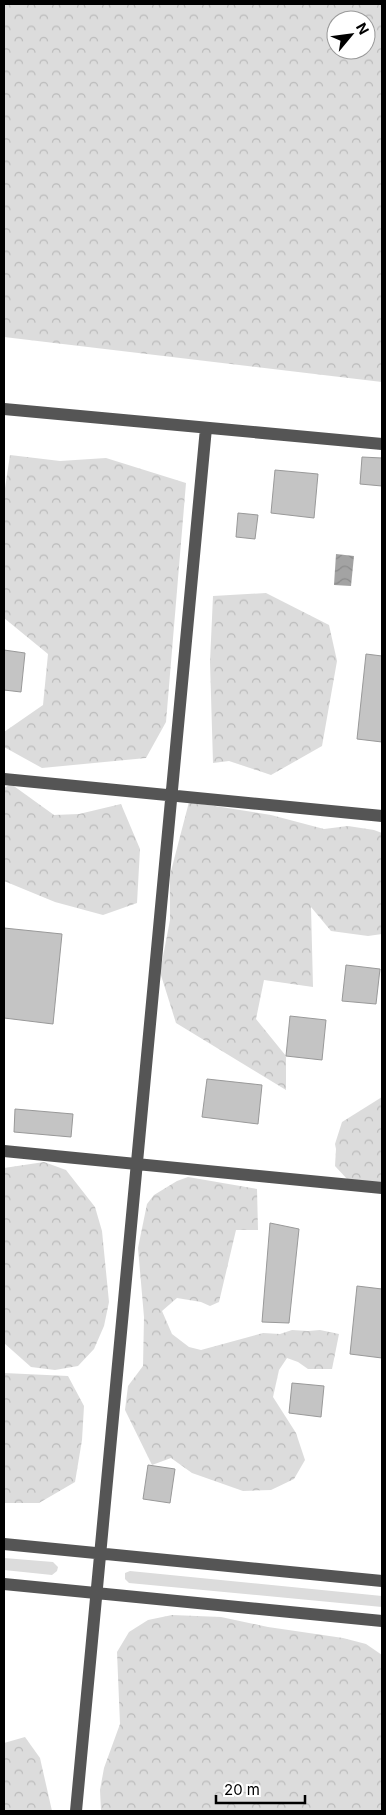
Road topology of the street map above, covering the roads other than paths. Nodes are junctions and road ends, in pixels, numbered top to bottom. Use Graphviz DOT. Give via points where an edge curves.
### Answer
graph roads {
  1 [pos="4,409"];
  2 [pos="206,428"];
  3 [pos="382,444"];
  4 [pos="4,779"];
  5 [pos="171,795"];
  6 [pos="382,816"];
  7 [pos="4,1151"];
  8 [pos="137,1164"];
  9 [pos="382,1188"];
  10 [pos="4,1544"];
  11 [pos="100,1553"];
  12 [pos="382,1581"];
  13 [pos="4,1584"];
  14 [pos="97,1593"];
  15 [pos="382,1621"];
  16 [pos="76,1811"];
  1 -- 2 [label="street"];
  2 -- 3 [label="street"];
  2 -- 5 [label="street"];
  4 -- 5 [label="street"];
  5 -- 6 [label="street"];
  5 -- 8 [label="street"];
  7 -- 8 [label="street"];
  8 -- 9 [label="street"];
  8 -- 11 [label="street"];
  10 -- 11 [label="street"];
  11 -- 12 [label="street"];
  11 -- 14 [label="street"];
  13 -- 14 [label="street"];
  14 -- 15 [label="street"];
  14 -- 16 [label="street"];
}
